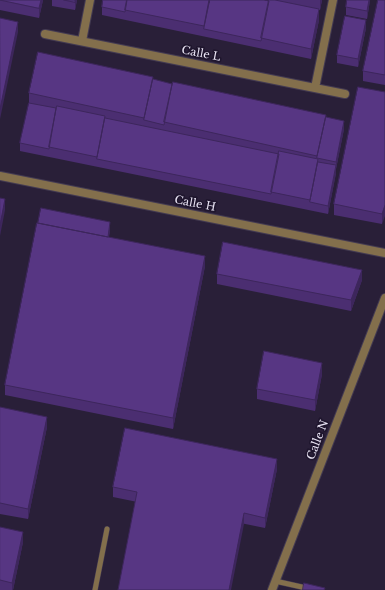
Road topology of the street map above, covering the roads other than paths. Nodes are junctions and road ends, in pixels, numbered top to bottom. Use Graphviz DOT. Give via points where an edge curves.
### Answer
graph roads {
  1 [pos="90,0"];
  2 [pos="333,0"];
  3 [pos="45,34"];
  4 [pos="82,41"];
  5 [pos="315,88"];
  6 [pos="345,94"];
  7 [pos="0,176"];
  8 [pos="385,253"];
  9 [pos="385,298"];
  10 [pos="108,529"];
  11 [pos="275,581"];
  12 [pos="298,588"];
  13 [pos="95,590"];
  14 [pos="272,590"];
  15 [pos="314,590"];
  1 -- 4 [label="street"];
  2 -- 5 [label="street"];
  3 -- 4 [label="street, Calle L"];
  4 -- 5 [label="street, Calle L"];
  5 -- 6 [label="street, Calle L"];
  7 -- 8 [label="street, Calle H"];
  9 -- 11 [label="street, Calle N"];
  10 -- 13 [label="lane"];
  11 -- 12 [label="lane"];
  11 -- 14 [label="street, Calle N"];
  12 -- 15 [label="lane"];
}
